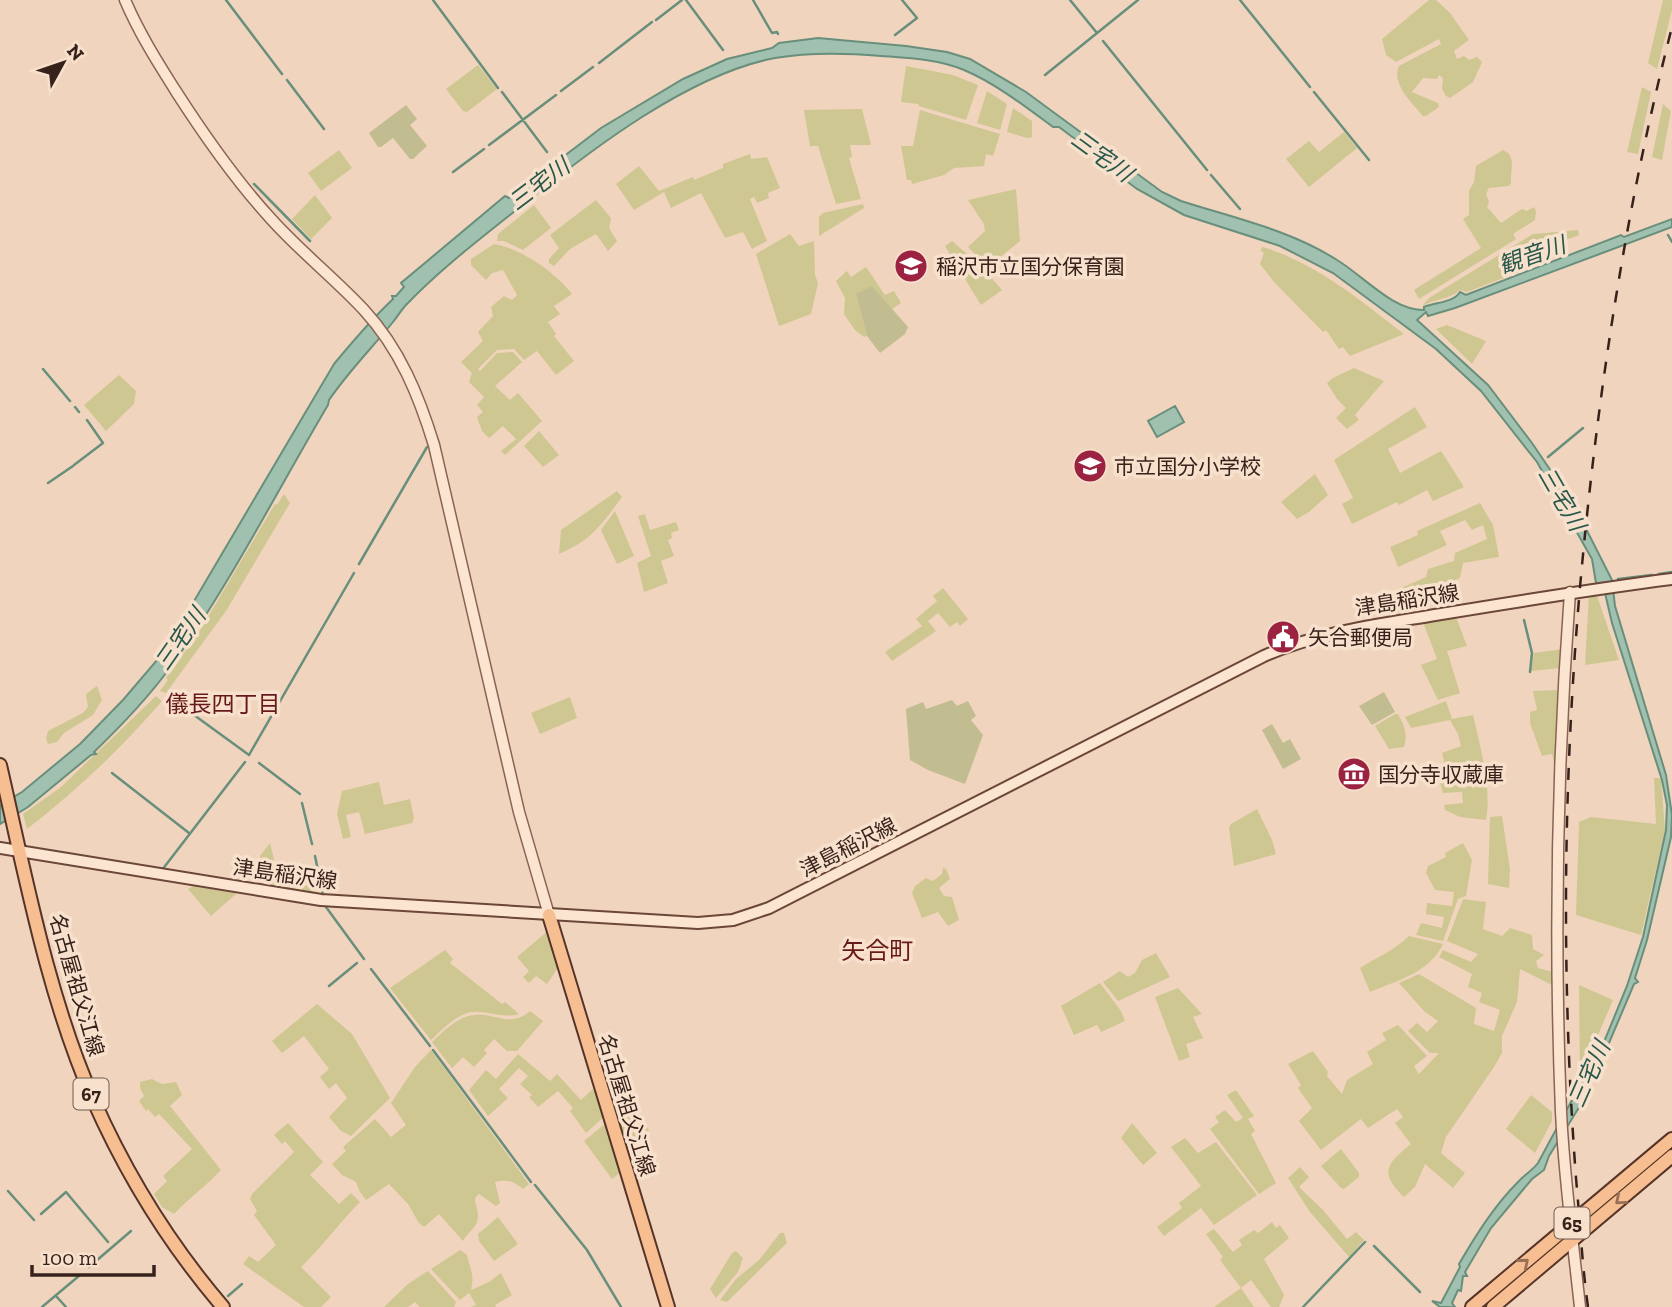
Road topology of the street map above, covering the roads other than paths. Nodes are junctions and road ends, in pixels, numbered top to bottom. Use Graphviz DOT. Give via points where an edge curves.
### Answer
graph roads {
  1 [pos="125,0"];
  2 [pos="1672,579"];
  3 [pos="1570,592"];
  4 [pos="0,765"];
  5 [pos="0,848"];
  6 [pos="21,853"];
  7 [pos="549,915"];
  8 [pos="1672,1139"];
  9 [pos="1672,1156"];
  10 [pos="1572,1223"];
  11 [pos="1573,1240"];
  12 [pos="223,1307"];
  13 [pos="668,1307"];
  14 [pos="1472,1307"];
  15 [pos="1493,1307"];
  16 [pos="1580,1307"];
  1 -- 7 [label="street" via="149,48 223,162 274,222 368,314 412,382 434,445 519,812"];
  2 -- 3 [label="main road, 津島稲沢線"];
  3 -- 7 [label="main road, 津島稲沢線" via="1293,643 751,916 698,923"];
  3 -- 10 [label="street" via="1558,806 1558,963 1561,1112"];
  4 -- 6 [label="main road, 名古屋祖父江線 / 67"];
  5 -- 6 [label="main road, 津島稲沢線"];
  6 -- 7 [label="main road, 津島稲沢線" via="321,900"];
  6 -- 12 [label="main road, 名古屋祖父江線 / 67" via="56,996 93,1098 134,1181"];
  7 -- 13 [label="main road, 名古屋祖父江線"];
  8 -- 10 [label="main road, 65"];
  9 -- 11 [label="main road, 65, one-way"];
  10 -- 11 [label="street"];
  14 -- 10 [label="main road, 65, one-way"];
  11 -- 15 [label="main road, 65"];
  11 -- 16 [label="street"];
}
